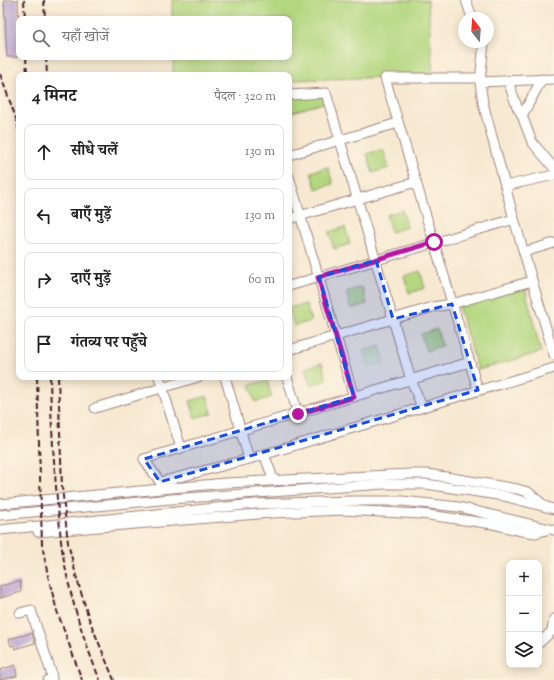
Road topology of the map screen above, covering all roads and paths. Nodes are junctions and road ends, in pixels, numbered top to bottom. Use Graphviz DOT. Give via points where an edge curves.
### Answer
graph roads {
  1 [pos="466,0"];
  2 [pos="470,12"];
  3 [pos="484,48"];
  4 [pos="554,79"];
  5 [pos="481,80"];
  6 [pos="542,80"];
  7 [pos="508,81"];
  8 [pos="292,95"];
  9 [pos="521,113"];
  10 [pos="398,123"];
  11 [pos="340,140"];
  12 [pos="292,154"];
  13 [pos="554,168"];
  14 [pos="554,175"];
  15 [pos="416,182"];
  16 [pos="505,186"];
  17 [pos="292,188"];
  18 [pos="358,199"];
  19 [pos="300,216"];
  20 [pos="514,218"];
  21 [pos="292,219"];
  22 [pos="434,242"];
  23 [pos="554,243"];
  24 [pos="524,252"];
  25 [pos="376,260"];
  26 [pos="318,277"];
  27 [pos="532,281"];
  28 [pos="292,285"];
  29 [pos="452,304"];
  30 [pos="393,319"];
  31 [pos="336,336"];
  32 [pos="552,340"];
  33 [pos="292,349"];
  34 [pos="554,355"];
  35 [pos="470,362"];
  36 [pos="554,368"];
  37 [pos="161,380"];
  38 [pos="188,380"];
  39 [pos="226,380"];
  40 [pos="288,380"];
  41 [pos="411,380"];
  42 [pos="163,387"];
  43 [pos="478,390"];
  44 [pos="354,397"];
  45 [pos="422,407"];
  46 [pos="95,408"];
  47 [pos="298,414"];
  48 [pos="241,431"];
  49 [pos="181,448"];
  50 [pos="264,454"];
  51 [pos="249,458"];
  52 [pos="274,481"];
  53 [pos="0,504"];
  54 [pos="550,508"];
  55 [pos="0,516"];
  56 [pos="551,529"];
  57 [pos="0,530"];
  58 [pos="0,536"];
  59 [pos="20,613"];
  60 [pos="554,619"];
  61 [pos="542,640"];
  62 [pos="48,680"];
  1 -- 2 [label="street"];
  3 -- 5 [label="street"];
  4 -- 6 [label="street"];
  5 -- 7 [label="street"];
  5 -- 10 [label="street" via="385,78"];
  5 -- 16 [label="street" via="483,103"];
  6 -- 7 [label="street"];
  6 -- 9 [label="street"];
  7 -- 9 [label="street"];
  8 -- 11 [label="street" via="326,94"];
  9 -- 13 [label="street" via="532,142"];
  10 -- 11 [label="street"];
  10 -- 15 [label="street"];
  11 -- 12 [label="street"];
  11 -- 18 [label="street"];
  14 -- 16 [label="street"];
  15 -- 18 [label="street"];
  15 -- 22 [label="street"];
  16 -- 20 [label="street"];
  17 -- 19 [label="street"];
  18 -- 19 [label="street"];
  18 -- 25 [label="street"];
  19 -- 21 [label="street"];
  19 -- 26 [label="street"];
  20 -- 22 [label="street"];
  20 -- 24 [label="street"];
  22 -- 25 [label="street"];
  22 -- 29 [label="street"];
  23 -- 24 [label="street"];
  24 -- 27 [label="street"];
  25 -- 26 [label="street"];
  25 -- 30 [label="street"];
  26 -- 28 [label="street"];
  26 -- 31 [label="street"];
  27 -- 29 [label="street"];
  27 -- 32 [label="street"];
  29 -- 30 [label="street"];
  29 -- 35 [label="street"];
  30 -- 31 [label="street"];
  30 -- 41 [label="street"];
  31 -- 33 [label="street"];
  31 -- 44 [label="street"];
  32 -- 34 [label="street"];
  35 -- 41 [label="street"];
  35 -- 43 [label="street"];
  36 -- 43 [label="street"];
  37 -- 42 [label="street"];
  38 -- 42 [label="street"];
  39 -- 48 [label="street"];
  40 -- 47 [label="street"];
  41 -- 44 [label="street"];
  41 -- 45 [label="street"];
  42 -- 46 [label="street"];
  42 -- 49 [label="street"];
  43 -- 45 [label="street"];
  44 -- 47 [label="street"];
  45 -- 50 [label="street"];
  47 -- 48 [label="street"];
  48 -- 49 [label="street"];
  48 -- 51 [label="street"];
  49 -- 51 [label="street" via="144,459 160,482"];
  50 -- 51 [label="street"];
  50 -- 52 [label="street"];
  52 -- 53 [label="street" via="226,483"];
  52 -- 54 [label="street" via="427,474 528,492"];
  54 -- 55 [label="street" via="504,496 426,484 384,484 171,499"];
  56 -- 57 [label="street" via="459,507 402,501 352,501 255,504"];
  56 -- 58 [label="street" via="536,533 521,532 493,524 421,514 343,510 271,513"];
  59 -- 62 [label="street" via="31,610 51,672 52,679"];
  60 -- 61 [label="street" via="552,631"];
}
